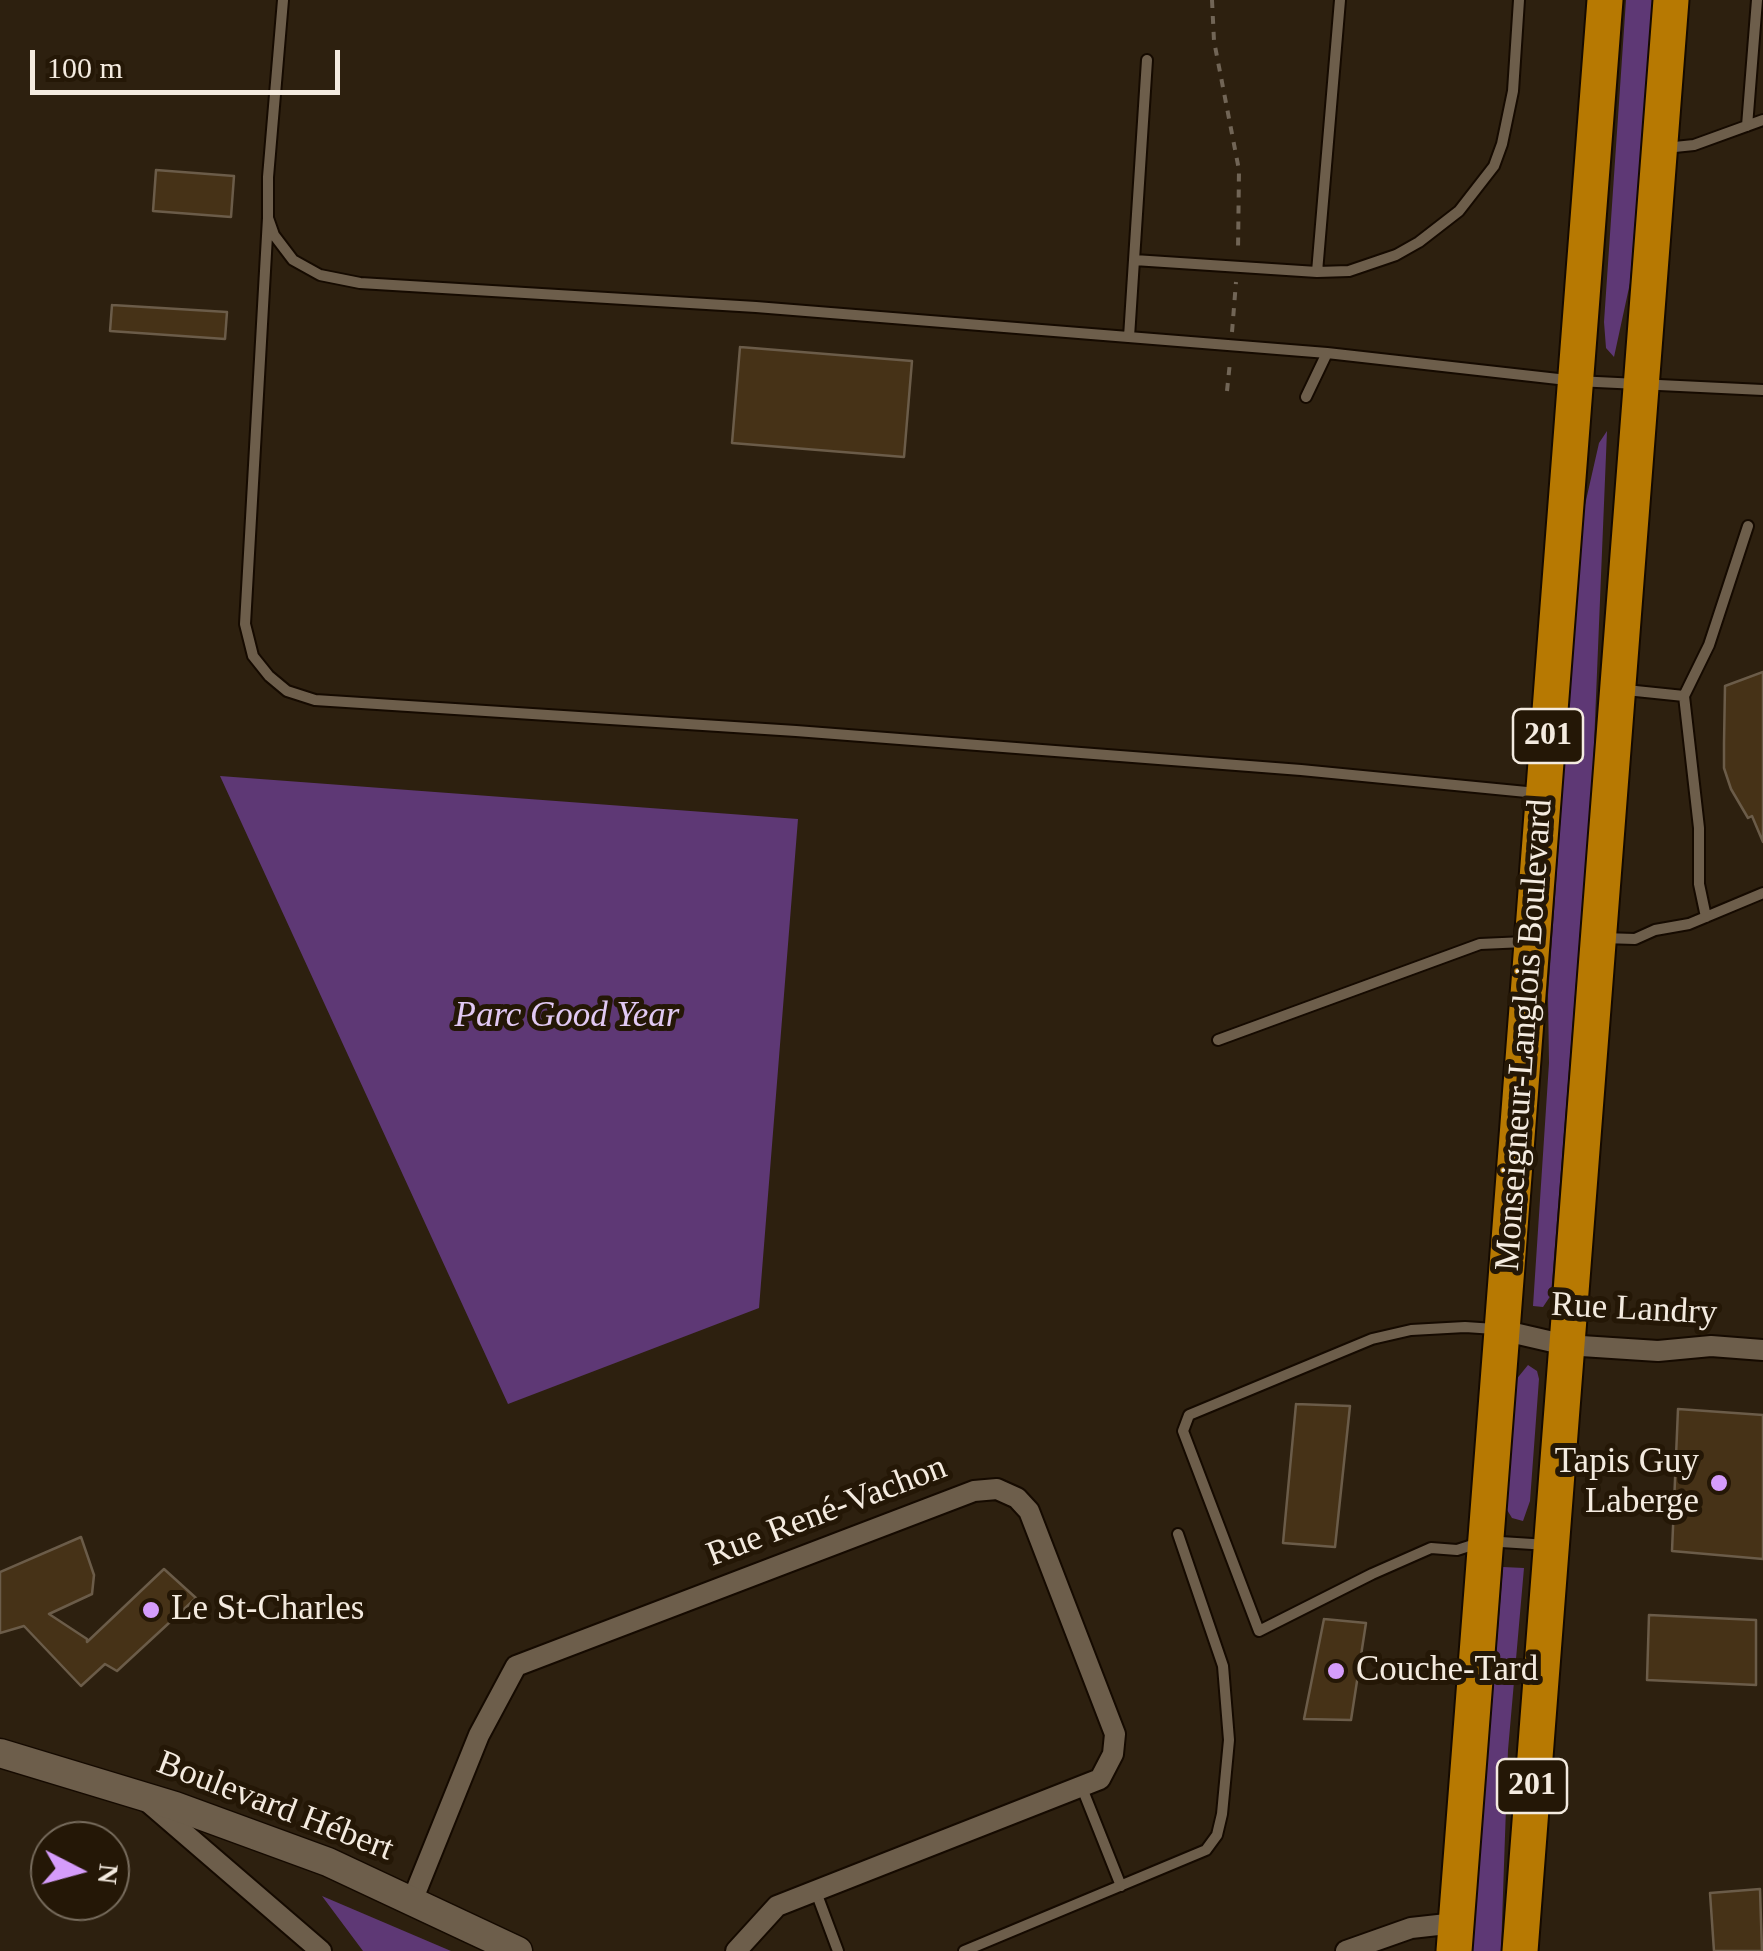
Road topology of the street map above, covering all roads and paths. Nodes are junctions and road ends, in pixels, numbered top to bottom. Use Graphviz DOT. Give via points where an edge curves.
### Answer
graph roads {
  1 [pos="282,0"];
  2 [pos="1212,0"];
  3 [pos="1340,0"];
  4 [pos="1519,0"];
  5 [pos="1605,0"];
  6 [pos="1671,0"];
  7 [pos="1757,0"];
  8 [pos="1147,60"];
  9 [pos="1763,120"];
  10 [pos="1747,126"];
  11 [pos="1659,147"];
  12 [pos="268,218"];
  13 [pos="1134,260"];
  14 [pos="1237,268"];
  15 [pos="1317,272"];
  16 [pos="1129,337"];
  17 [pos="1231,346"];
  18 [pos="1327,353"];
  19 [pos="1576,381"];
  20 [pos="1640,386"];
  21 [pos="1227,390"];
  22 [pos="1763,390"];
  23 [pos="1306,397"];
  24 [pos="1748,526"];
  25 [pos="1616,688"];
  26 [pos="1684,696"];
  27 [pos="1544,794"];
  28 [pos="1763,894"];
  29 [pos="1706,917"];
  30 [pos="1597,938"];
  31 [pos="1532,943"];
  32 [pos="1218,1040"];
  33 [pos="1502,1330"];
  34 [pos="1566,1346"];
  35 [pos="1763,1350"];
  36 [pos="1178,1534"];
  37 [pos="1485,1541"];
  38 [pos="1550,1545"];
  39 [pos="0,1753"];
  40 [pos="1082,1788"];
  41 [pos="138,1794"];
  42 [pos="1121,1886"];
  43 [pos="816,1892"];
  44 [pos="412,1901"];
  45 [pos="1455,1937"];
  46 [pos="515,1950"];
  47 [pos="321,1951"];
  48 [pos="736,1951"];
  49 [pos="838,1951"];
  50 [pos="964,1951"];
  51 [pos="1346,1951"];
  52 [pos="1520,1951"];
  1 -- 12 [label="lane"];
  2 -- 14 [label="path" via="1239,170"];
  3 -- 15 [label="lane"];
  4 -- 15 [label="lane" via="1508,120 1480,187 1442,226 1396,256 1349,271"];
  5 -- 19 [label="highway, Monseigneur-Langlois Boulevard / 201"];
  6 -- 11 [label="highway, Monseigneur-Langlois Boulevard / 201"];
  7 -- 10 [label="lane"];
  8 -- 13 [label="lane"];
  9 -- 10 [label="lane"];
  10 -- 11 [label="lane" via="1694,145"];
  11 -- 20 [label="highway, Monseigneur-Langlois Boulevard / 201"];
  12 -- 16 [label="lane" via="292,260 320,276 360,283"];
  12 -- 27 [label="lane" via="245,624 253,656 287,691 315,700 796,731"];
  13 -- 14 [label="lane"];
  13 -- 16 [label="lane"];
  14 -- 15 [label="lane"];
  14 -- 17 [label="path"];
  16 -- 17 [label="lane"];
  17 -- 18 [label="lane"];
  17 -- 21 [label="path"];
  18 -- 19 [label="lane"];
  18 -- 23 [label="lane"];
  19 -- 20 [label="lane"];
  19 -- 27 [label="highway, Monseigneur-Langlois Boulevard / 201"];
  20 -- 22 [label="lane"];
  20 -- 25 [label="highway, Monseigneur-Langlois Boulevard / 201"];
  24 -- 26 [label="lane" via="1709,645"];
  25 -- 26 [label="lane"];
  25 -- 30 [label="highway, Monseigneur-Langlois Boulevard / 201"];
  26 -- 29 [label="lane"];
  27 -- 31 [label="highway, Monseigneur-Langlois Boulevard / 201"];
  28 -- 29 [label="lane"];
  29 -- 30 [label="lane" via="1635,938"];
  30 -- 34 [label="highway, Monseigneur-Langlois Boulevard / 201"];
  31 -- 32 [label="lane" via="1480,944"];
  31 -- 33 [label="highway, Monseigneur-Langlois Boulevard / 201"];
  33 -- 34 [label="street, Rue Landry"];
  33 -- 37 [label="highway, Monseigneur-Langlois Boulevard / 201"];
  33 -- 37 [label="lane" via="1411,1330 1372,1338 1189,1415 1183,1431 1259,1631 1431,1548 1457,1550"];
  34 -- 35 [label="street, Rue Landry"];
  34 -- 38 [label="highway, Monseigneur-Langlois Boulevard / 201"];
  36 -- 42 [label="lane" via="1222,1666 1229,1740 1222,1814 1206,1850"];
  37 -- 38 [label="lane"];
  37 -- 45 [label="highway, Monseigneur-Langlois Boulevard / 201"];
  38 -- 52 [label="highway, Monseigneur-Langlois Boulevard / 201"];
  39 -- 41 [label="main road, Boulevard Hébert"];
  40 -- 42 [label="lane"];
  40 -- 43 [label="street, Rue René-Vachon"];
  40 -- 44 [label="street, Rue René-Vachon" via="1100,1779 1114,1754 1114,1734 1030,1511 998,1489 974,1491 516,1666 479,1735"];
  41 -- 44 [label="main road, Boulevard Hébert" via="328,1862"];
  41 -- 47 [label="street"];
  42 -- 50 [label="lane"];
  43 -- 48 [label="street, Rue René-Vachon" via="777,1906"];
  43 -- 49 [label="lane"];
  44 -- 46 [label="main road, Boulevard Hébert"];
  45 -- 51 [label="street" via="1411,1928"];
}
